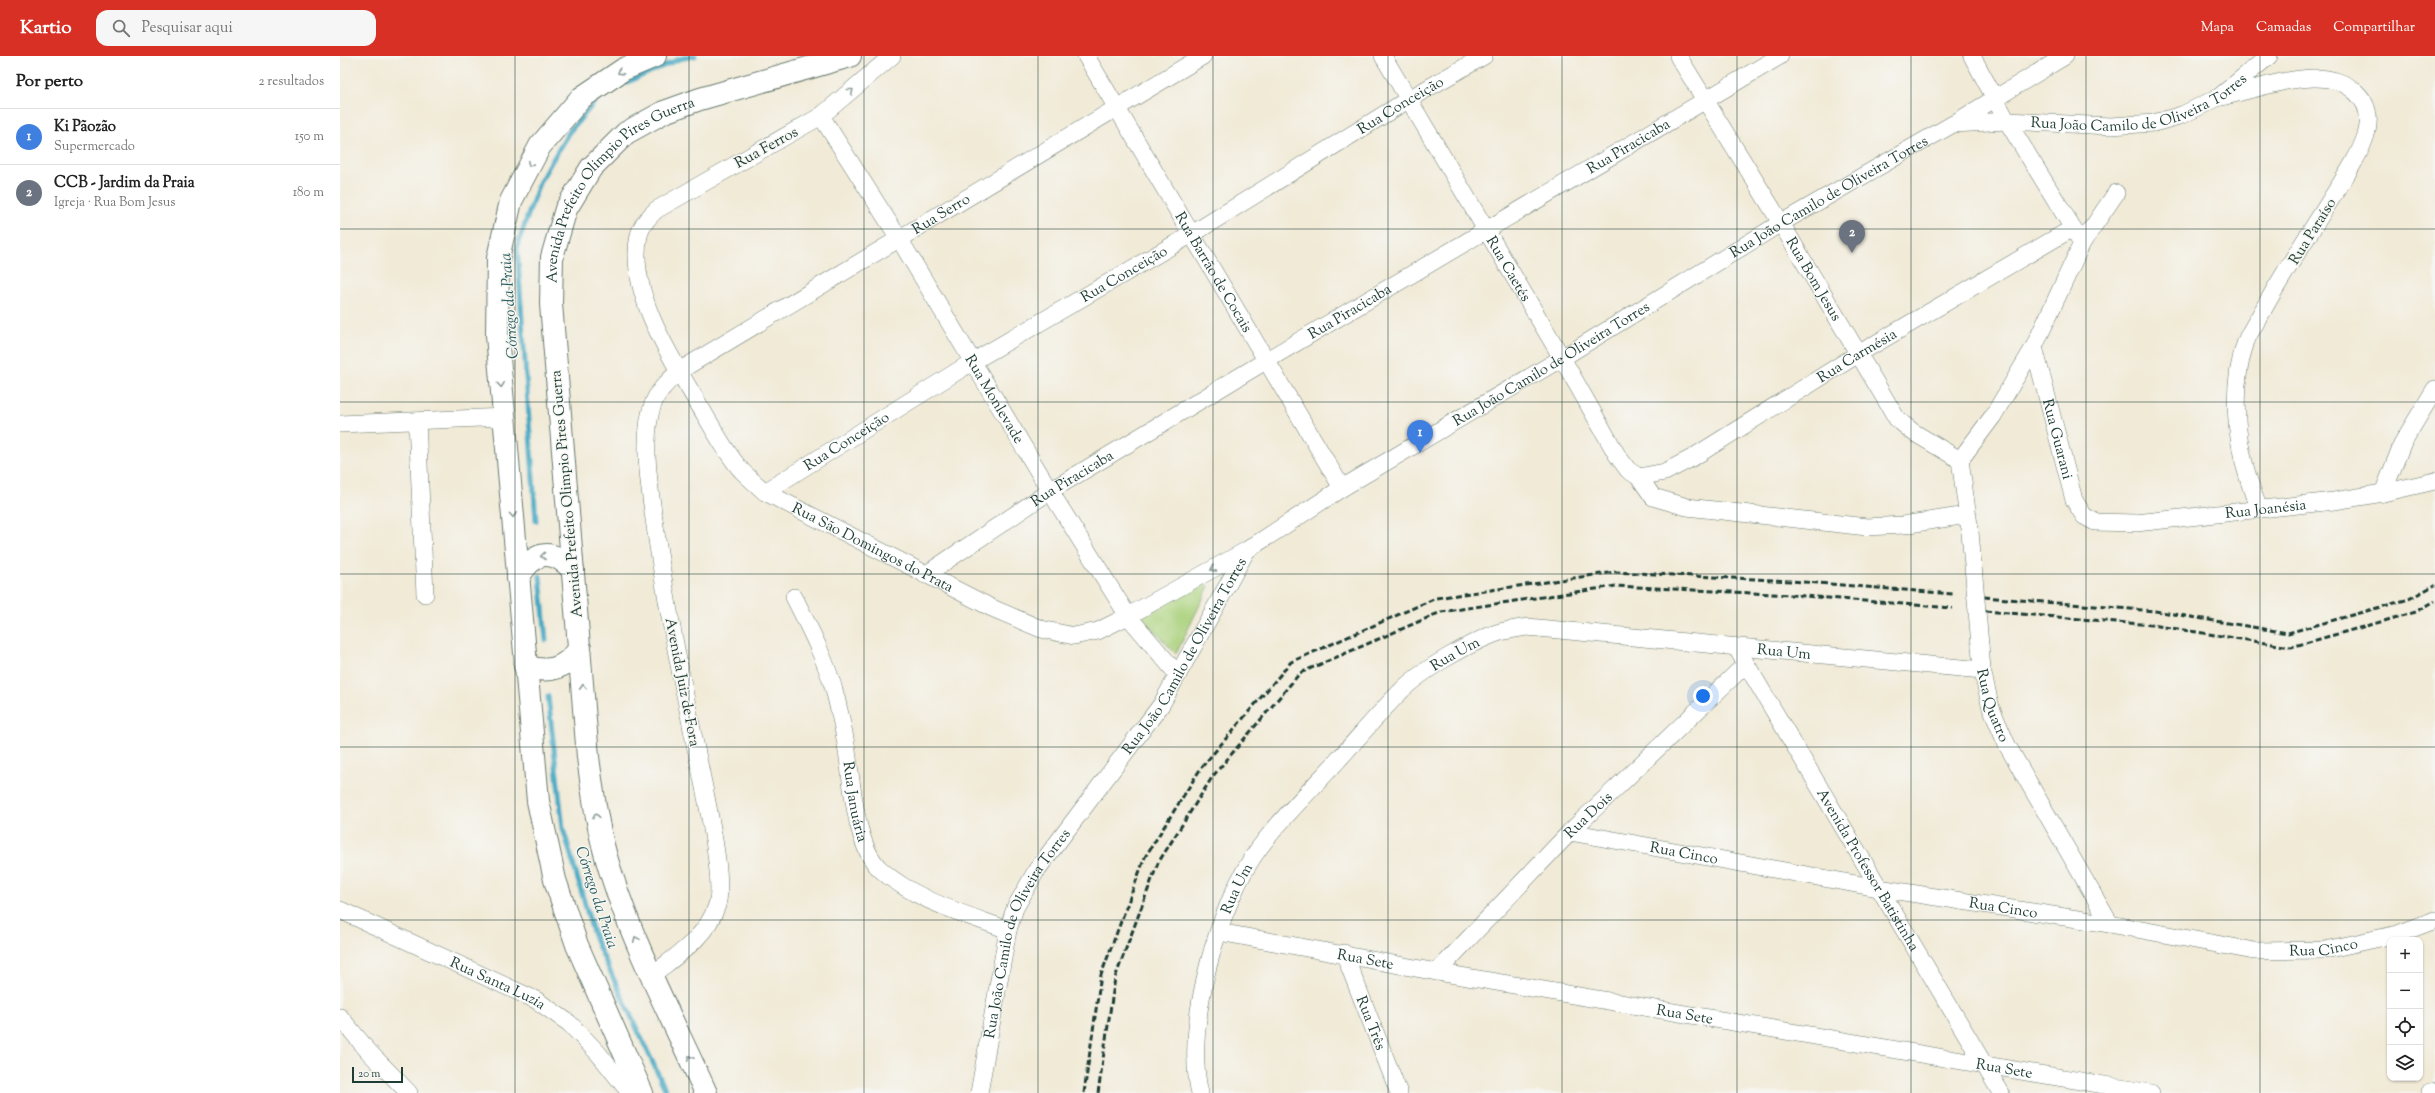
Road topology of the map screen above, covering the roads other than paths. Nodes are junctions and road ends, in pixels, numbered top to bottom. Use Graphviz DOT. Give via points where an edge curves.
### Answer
graph roads {
  1 [pos="655,56"];
  2 [pos="850,56"];
  3 [pos="892,56"];
  4 [pos="1086,56"];
  5 [pos="1203,56"];
  6 [pos="1383,56"];
  7 [pos="1484,56"];
  8 [pos="1678,56"];
  9 [pos="1780,56"];
  10 [pos="1972,56"];
  11 [pos="2066,56"];
  12 [pos="2269,56"];
  13 [pos="2219,97"];
  14 [pos="1996,98"];
  15 [pos="1409,100"];
  16 [pos="1705,100"];
  17 [pos="1117,108"];
  18 [pos="821,116"];
  19 [pos="2007,121"];
  20 [pos="1953,124"];
  21 [pos="2116,192"];
  22 [pos="1781,223"];
  23 [pos="2074,228"];
  24 [pos="1487,230"];
  25 [pos="639,234"];
  26 [pos="1192,234"];
  27 [pos="900,240"];
  28 [pos="2082,243"];
  29 [pos="2034,347"];
  30 [pos="1858,354"];
  31 [pos="1562,358"];
  32 [pos="1267,360"];
  33 [pos="972,362"];
  34 [pos="679,371"];
  35 [pos="2435,389"];
  36 [pos="505,417"];
  37 [pos="417,420"];
  38 [pos="340,424"];
  39 [pos="1960,460"];
  40 [pos="1639,477"];
  41 [pos="2435,481"];
  42 [pos="1342,488"];
  43 [pos="1050,491"];
  44 [pos="765,492"];
  45 [pos="2383,493"];
  46 [pos="2259,509"];
  47 [pos="1967,515"];
  48 [pos="2095,522"];
  49 [pos="1247,550"];
  50 [pos="573,570"];
  51 [pos="925,574"];
  52 [pos="518,578"];
  53 [pos="425,594"];
  54 [pos="794,596"];
  55 [pos="1128,616"];
  56 [pos="1736,647"];
  57 [pos="580,648"];
  58 [pos="1746,664"];
  59 [pos="525,666"];
  60 [pos="1982,670"];
  61 [pos="1178,675"];
  62 [pos="1570,832"];
  63 [pos="1878,888"];
  64 [pos="340,910"];
  65 [pos="2435,920"];
  66 [pos="2110,924"];
  67 [pos="1008,930"];
  68 [pos="1219,932"];
  69 [pos="1344,954"];
  70 [pos="1437,972"];
  71 [pos="652,975"];
  72 [pos="340,1017"];
  73 [pos="1985,1065"];
  74 [pos="2435,1091"];
  75 [pos="409,1093"];
  76 [pos="630,1093"];
  77 [pos="642,1093"];
  78 [pos="706,1093"];
  79 [pos="979,1093"];
  80 [pos="1200,1093"];
  81 [pos="1399,1093"];
  82 [pos="2001,1093"];
  83 [pos="2151,1093"];
  84 [pos="2430,1093"];
  1 -- 36 [label="main road, one-way" via="624,69 581,98 540,146 511,201 498,258 496,335"];
  2 -- 50 [label="main road, Avenida Prefeito Olimpio Pires Guerra" via="700,99 664,112 626,133 591,168 566,209 552,256 550,304"];
  18 -- 3 [label="street, Rua Ferros, one-way"];
  4 -- 17 [label="street, Rua Barrão de Cocais"];
  5 -- 17 [label="street, Rua Serro"];
  6 -- 15 [label="street, Rua Caetés"];
  7 -- 15 [label="street, Rua Conceição"];
  8 -- 16 [label="street, Rua Bom Jesus"];
  9 -- 16 [label="street, Rua Piracicaba"];
  10 -- 14 [label="street"];
  11 -- 14 [label="street"];
  12 -- 13 [label="street, Rua João Camilo de Oliveira Torres"];
  13 -- 19 [label="street, Rua João Camilo de Oliveira Torres" via="2182,115 2154,123 2111,126"];
  13 -- 46 [label="street, Rua Paraíso" via="2313,78 2337,80 2355,89 2367,108 2366,134 2356,161 2269,299 2246,341 2237,385 2238,435 2248,481"];
  14 -- 19 [label="street"];
  14 -- 20 [label="street"];
  15 -- 24 [label="street, Rua Caetés"];
  15 -- 26 [label="street, Rua Conceição"];
  16 -- 22 [label="street, Rua Bom Jesus"];
  16 -- 24 [label="street, Rua Piracicaba"];
  17 -- 26 [label="street, Rua Barrão de Cocais"];
  17 -- 27 [label="street, Rua Serro"];
  18 -- 25 [label="street, Rua Ferros" via="656,210 645,221"];
  18 -- 27 [label="street, Rua Monlevade"];
  19 -- 20 [label="street, Rua João Camilo de Oliveira Torres"];
  19 -- 23 [label="street"];
  20 -- 22 [label="street, Rua João Camilo de Oliveira Torres"];
  21 -- 28 [label="street"];
  22 -- 30 [label="street, Rua Bom Jesus"];
  22 -- 31 [label="street, Rua João Camilo de Oliveira Torres"];
  23 -- 28 [label="street"];
  23 -- 30 [label="street, Rua Carmésia"];
  24 -- 31 [label="street, Rua Caetés"];
  24 -- 32 [label="street, Rua Piracicaba"];
  25 -- 34 [label="street, Rua São Domingos do Prata" via="637,252 644,293 656,326"];
  26 -- 32 [label="street, Rua Barrão de Cocais"];
  26 -- 33 [label="street, Rua Conceição"];
  27 -- 33 [label="street, Rua Monlevade"];
  27 -- 34 [label="street, Rua Serro"];
  28 -- 29 [label="street"];
  29 -- 39 [label="street" via="1993,416"];
  29 -- 48 [label="street, Rua Guarani" via="2074,500 2084,516"];
  30 -- 39 [label="street, Rua Bom Jesus" via="1897,419"];
  30 -- 40 [label="street, Rua Carmésia" via="1692,458 1665,472"];
  31 -- 40 [label="street, Rua Caetés" via="1617,455 1628,470"];
  31 -- 42 [label="street, Rua João Camilo de Oliveira Torres"];
  32 -- 42 [label="street, Rua Barrão de Cocais"];
  32 -- 43 [label="street, Rua Piracicaba"];
  33 -- 43 [label="street, Rua Monlevade"];
  33 -- 44 [label="street, Rua Conceição"];
  34 -- 44 [label="street, Rua São Domingos do Prata" via="741,470"];
  34 -- 71 [label="street, Avenida Juiz de Fora" via="662,387 653,404 647,455 664,591 713,832 717,903 705,930"];
  35 -- 45 [label="street" via="2403,442"];
  36 -- 37 [label="street"];
  36 -- 52 [label="main road, one-way"];
  37 -- 38 [label="street"];
  37 -- 53 [label="street"];
  39 -- 47 [label="street, Rua Quatro"];
  40 -- 47 [label="street, Rua Caetés" via="1653,497 1666,503 1823,523 1867,527 1903,525"];
  41 -- 45 [label="street, Rua Joanésia"];
  42 -- 49 [label="street, Rua João Camilo de Oliveira Torres"];
  43 -- 51 [label="street, Rua Piracicaba"];
  43 -- 55 [label="street, Rua Monlevade"];
  44 -- 51 [label="street, Rua São Domingos do Prata"];
  45 -- 46 [label="street, Rua Joanésia"];
  46 -- 48 [label="street, Rua Joanésia" via="2136,523"];
  47 -- 60 [label="street, Rua Quatro, bridge"];
  49 -- 55 [label="street, Rua São Domingos do Prata, one-way"];
  49 -- 61 [label="street, Rua João Camilo de Oliveira Torres"];
  50 -- 52 [label="main road, one-way" via="564,560 540,555 530,560"];
  50 -- 57 [label="main road, Avenida Prefeito Olimpio Pires Guerra"];
  51 -- 55 [label="street, Rua São Domingos do Prata" via="992,608 1042,629 1074,636 1098,631"];
  52 -- 59 [label="main road"];
  54 -- 67 [label="street, Rua Januária" via="820,650 836,696 862,839 878,868 899,884 938,903"];
  55 -- 61 [label="street, Rua Monlevade"];
  56 -- 58 [label="street, Avenida Professor Batistinha"];
  56 -- 60 [label="street, Rua Um"];
  56 -- 68 [label="street, Rua Um" via="1564,628 1528,627 1495,633 1452,654 1402,690 1259,847 1236,888"];
  57 -- 59 [label="main road" via="564,666 554,670 544,671"];
  71 -- 57 [label="main road, Avenida Prefeito Olimpio Pires Guerra, one-way" via="629,925 609,869 596,817 588,757"];
  58 -- 62 [label="street, Rua Dois"];
  58 -- 63 [label="street, Avenida Professor Batistinha"];
  59 -- 77 [label="main road" via="538,802 555,880 577,945"];
  60 -- 66 [label="street, Rua Quatro" via="1990,708 2007,745"];
  61 -- 67 [label="street, Rua João Camilo de Oliveira Torres" via="1161,705 1036,871 1015,908"];
  62 -- 63 [label="street, Rua Cinco"];
  62 -- 70 [label="street, Rua Dois"];
  63 -- 66 [label="street, Rua Cinco"];
  63 -- 73 [label="street, Avenida Professor Batistinha"];
  64 -- 76 [label="street, Rua Santa Luzia" via="536,1000 569,1023 598,1053"];
  65 -- 66 [label="street, Rua Cinco" via="2398,934 2325,950 2262,951"];
  67 -- 79 [label="street, Rua João Camilo de Oliveira Torres"];
  68 -- 69 [label="street, Rua Sete"];
  68 -- 80 [label="street, Rua Um" via="1201,999 1195,1041 1196,1080"];
  69 -- 70 [label="street, Rua Sete"];
  69 -- 81 [label="street, Rua Três"];
  70 -- 73 [label="street, Rua Sete"];
  78 -- 71 [label="main road, Avenida Prefeito Olimpio Pires Guerra, one-way"];
  72 -- 75 [label="street" via="369,1052"];
  73 -- 82 [label="street, Avenida Professor Batistinha"];
  73 -- 83 [label="street, Rua Sete"];
  74 -- 84 [label="street"];
}
